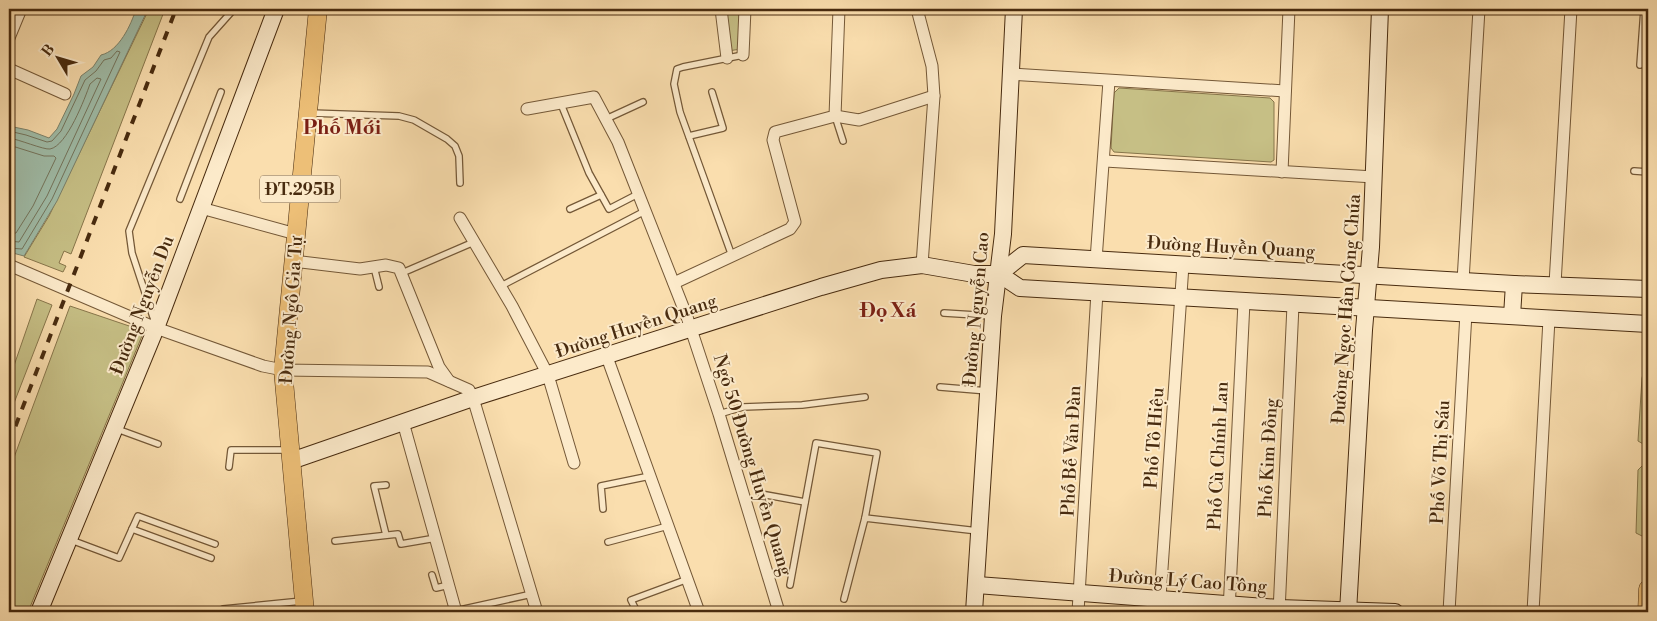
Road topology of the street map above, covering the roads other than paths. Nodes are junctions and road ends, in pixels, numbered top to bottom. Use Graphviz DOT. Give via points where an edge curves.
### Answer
graph roads {
  1 [pos="22,9"];
  2 [pos="234,9"];
  3 [pos="276,9"];
  4 [pos="318,9"];
  5 [pos="546,9"];
  6 [pos="721,9"];
  7 [pos="745,9"];
  8 [pos="839,9"];
  9 [pos="917,9"];
  10 [pos="1014,9"];
  11 [pos="1289,9"];
  12 [pos="1380,9"];
  13 [pos="1479,9"];
  14 [pos="1571,9"];
  15 [pos="1644,9"];
  16 [pos="557,10"];
  17 [pos="9,38"];
  18 [pos="743,55"];
  19 [pos="727,58"];
  20 [pos="1640,65"];
  21 [pos="9,69"];
  22 [pos="1010,74"];
  23 [pos="1108,81"];
  24 [pos="1285,91"];
  25 [pos="221,92"];
  26 [pos="712,92"];
  27 [pos="65,94"];
  28 [pos="934,96"];
  29 [pos="642,102"];
  30 [pos="560,104"];
  31 [pos="527,109"];
  32 [pos="308,113"];
  33 [pos="834,116"];
  34 [pos="606,119"];
  35 [pos="689,136"];
  36 [pos="842,141"];
  37 [pos="1105,161"];
  38 [pos="1634,171"];
  39 [pos="1282,172"];
  40 [pos="1648,172"];
  41 [pos="1374,177"];
  42 [pos="460,182"];
  43 [pos="638,194"];
  44 [pos="602,196"];
  45 [pos="180,199"];
  46 [pos="201,208"];
  47 [pos="570,209"];
  48 [pos="645,211"];
  49 [pos="460,218"];
  50 [pos="296,234"];
  51 [pos="474,242"];
  52 [pos="732,256"];
  53 [pos="1096,260"];
  54 [pos="293,262"];
  55 [pos="9,265"];
  56 [pos="922,265"];
  57 [pos="1183,265"];
  58 [pos="374,267"];
  59 [pos="401,271"];
  60 [pos="999,274"];
  61 [pos="1370,274"];
  62 [pos="1463,281"];
  63 [pos="674,283"];
  64 [pos="1514,284"];
  65 [pos="1554,284"];
  66 [pos="379,286"];
  67 [pos="501,286"];
  68 [pos="1648,289"];
  69 [pos="1097,292"];
  70 [pos="1180,297"];
  71 [pos="1244,302"];
  72 [pos="1293,305"];
  73 [pos="1366,307"];
  74 [pos="944,313"];
  75 [pos="1466,313"];
  76 [pos="993,316"];
  77 [pos="1512,316"];
  78 [pos="1549,319"];
  79 [pos="1648,324"];
  80 [pos="156,328"];
  81 [pos="692,329"];
  82 [pos="607,357"];
  83 [pos="283,370"];
  84 [pos="548,375"];
  85 [pos="449,381"];
  86 [pos="940,387"];
  87 [pos="989,391"];
  88 [pos="865,397"];
  89 [pos="473,398"];
  90 [pos="719,414"];
  91 [pos="403,422"];
  92 [pos="115,428"];
  93 [pos="158,444"];
  94 [pos="291,456"];
  95 [pos="574,463"];
  96 [pos="229,467"];
  97 [pos="650,476"];
  98 [pos="386,485"];
  99 [pos="761,494"];
  100 [pos="805,502"];
  101 [pos="603,509"];
  102 [pos="865,518"];
  103 [pos="668,526"];
  104 [pos="132,530"];
  105 [pos="980,531"];
  106 [pos="386,535"];
  107 [pos="436,538"];
  108 [pos="69,540"];
  109 [pos="335,541"];
  110 [pos="608,542"];
  111 [pos="214,544"];
  112 [pos="211,558"];
  113 [pos="432,575"];
  114 [pos="688,580"];
  115 [pos="448,585"];
  116 [pos="790,585"];
  117 [pos="977,585"];
  118 [pos="1648,589"];
  119 [pos="532,594"];
  120 [pos="1081,594"];
  121 [pos="844,599"];
  122 [pos="305,606"];
  123 [pos="1160,606"];
  124 [pos="1229,608"];
  125 [pos="1279,610"];
  126 [pos="1348,611"];
  127 [pos="39,612"];
  128 [pos="223,612"];
  129 [pos="454,612"];
  130 [pos="537,612"];
  131 [pos="636,612"];
  132 [pos="700,612"];
  133 [pos="779,612"];
  134 [pos="974,612"];
  135 [pos="1078,612"];
  136 [pos="1395,612"];
  137 [pos="1449,612"];
  138 [pos="1533,612"];
  139 [pos="1647,612"];
  1 -- 17 [label="street"];
  2 -- 80 [label="lane" via="209,37 129,231 132,252"];
  3 -- 46 [label="street, Đường Nguyễn Du"];
  4 -- 32 [label="main road, Đường Ngô Gia Tự / ĐT.295B"];
  5 -- 16 [label="lane"];
  6 -- 19 [label="street"];
  7 -- 18 [label="street"];
  8 -- 33 [label="street"];
  9 -- 28 [label="street" via="932,66"];
  10 -- 22 [label="street, Đường Nguyễn Cao"];
  11 -- 24 [label="street"];
  12 -- 41 [label="street, Đường Ngọc Hân Công Chúa"];
  13 -- 62 [label="street"];
  14 -- 65 [label="street"];
  15 -- 20 [label="lane"];
  18 -- 19 [label="lane"];
  19 -- 35 [label="lane" via="683,67 674,74"];
  21 -- 27 [label="street"];
  22 -- 23 [label="street"];
  22 -- 60 [label="street, Đường Nguyễn Cao"];
  23 -- 24 [label="street"];
  23 -- 37 [label="street"];
  24 -- 39 [label="street"];
  25 -- 45 [label="lane"];
  26 -- 35 [label="lane" via="724,128"];
  28 -- 33 [label="street" via="859,120"];
  28 -- 56 [label="street"];
  29 -- 34 [label="lane"];
  30 -- 31 [label="street"];
  30 -- 34 [label="street, Ngõ 50 Đường Huyền Quang" via="594,97"];
  30 -- 44 [label="lane"];
  32 -- 42 [label="lane" via="399,116 414,120 455,146"];
  32 -- 50 [label="main road, Đường Ngô Gia Tự / ĐT.295B"];
  33 -- 36 [label="lane"];
  33 -- 52 [label="street" via="775,132 773,140 794,222 790,229"];
  34 -- 43 [label="street, Ngõ 50 Đường Huyền Quang"];
  35 -- 52 [label="lane"];
  37 -- 39 [label="street"];
  37 -- 53 [label="street"];
  38 -- 40 [label="lane"];
  39 -- 41 [label="street"];
  41 -- 61 [label="street, Đường Ngọc Hân Công Chúa"];
  43 -- 44 [label="lane" via="609,209"];
  43 -- 48 [label="street, Ngõ 50 Đường Huyền Quang"];
  44 -- 47 [label="lane"];
  46 -- 50 [label="street"];
  46 -- 80 [label="street, Đường Nguyễn Du"];
  48 -- 63 [label="street, Ngõ 50 Đường Huyền Quang"];
  48 -- 67 [label="lane"];
  49 -- 51 [label="street"];
  50 -- 54 [label="main road, Đường Ngô Gia Tự / ĐT.295B"];
  51 -- 59 [label="lane"];
  51 -- 67 [label="street"];
  52 -- 63 [label="street"];
  53 -- 57 [label="street, Đường Huyền Quang"];
  53 -- 60 [label="street, Đường Huyền Quang" via="1023,254"];
  54 -- 58 [label="street" via="360,269"];
  54 -- 83 [label="main road, Đường Ngô Gia Tự / ĐT.295B"];
  55 -- 80 [label="street"];
  56 -- 60 [label="street, Đường Huyền Quang" via="974,274"];
  56 -- 81 [label="street, Đường Huyền Quang" via="873,272"];
  57 -- 61 [label="street, Đường Huyền Quang"];
  57 -- 70 [label="street, Phố Tô Hiệu"];
  58 -- 59 [label="street" via="386,266"];
  58 -- 66 [label="lane"];
  59 -- 85 [label="street" via="439,366"];
  60 -- 69 [label="street" via="1020,288"];
  60 -- 76 [label="street, Đường Nguyễn Cao"];
  61 -- 62 [label="street, Đường Huyền Quang"];
  61 -- 73 [label="street, Đường Ngọc Hân Công Chúa"];
  62 -- 64 [label="street, Đường Huyền Quang"];
  63 -- 81 [label="street, Ngõ 50 Đường Huyền Quang"];
  64 -- 65 [label="street, Đường Huyền Quang"];
  64 -- 77 [label="street"];
  65 -- 68 [label="street, Đường Huyền Quang"];
  67 -- 84 [label="street"];
  69 -- 70 [label="street"];
  69 -- 120 [label="street, Phố Bế Văn Đàn"];
  70 -- 71 [label="street"];
  70 -- 123 [label="street, Phố Tô Hiệu"];
  71 -- 72 [label="street"];
  71 -- 124 [label="street, Phố Cù Chính Lan"];
  72 -- 73 [label="street"];
  72 -- 125 [label="street, Phố Kim Đồng"];
  73 -- 75 [label="street"];
  73 -- 126 [label="street, Đường Ngọc Hân Công Chúa"];
  74 -- 76 [label="lane"];
  75 -- 77 [label="street"];
  75 -- 137 [label="street, Phố Võ Thị Sáu"];
  76 -- 87 [label="street, Đường Nguyễn Cao"];
  77 -- 78 [label="street"];
  78 -- 79 [label="street"];
  78 -- 138 [label="street"];
  80 -- 83 [label="street"];
  80 -- 92 [label="street, Đường Nguyễn Du"];
  81 -- 82 [label="street, Đường Huyền Quang"];
  81 -- 90 [label="street, Ngõ 50 Đường Huyền Quang"];
  82 -- 84 [label="street, Đường Huyền Quang"];
  82 -- 97 [label="street"];
  83 -- 85 [label="street" via="424,372"];
  83 -- 94 [label="main road, Đường Ngô Gia Tự / ĐT.295B"];
  84 -- 89 [label="street, Đường Huyền Quang"];
  84 -- 95 [label="street"];
  85 -- 89 [label="street" via="469,390"];
  86 -- 87 [label="lane"];
  87 -- 105 [label="street, Đường Nguyễn Cao"];
  88 -- 90 [label="lane" via="802,405 743,407"];
  89 -- 91 [label="street, Đường Huyền Quang"];
  89 -- 119 [label="street"];
  90 -- 133 [label="street, Ngõ 50 Đường Huyền Quang"];
  91 -- 94 [label="street, Đường Huyền Quang"];
  91 -- 107 [label="street"];
  92 -- 93 [label="lane"];
  92 -- 108 [label="street, Đường Nguyễn Du"];
  94 -- 96 [label="lane" via="231,450"];
  94 -- 122 [label="main road, Đường Ngô Gia Tự / ĐT.295B"];
  97 -- 101 [label="lane" via="601,486"];
  97 -- 103 [label="street"];
  98 -- 106 [label="lane" via="374,486"];
  99 -- 100 [label="lane"];
  100 -- 102 [label="lane" via="816,443 877,453"];
  100 -- 116 [label="lane"];
  102 -- 105 [label="lane"];
  102 -- 121 [label="lane"];
  103 -- 110 [label="lane"];
  103 -- 114 [label="street"];
  104 -- 108 [label="lane" via="119,558"];
  104 -- 111 [label="lane" via="138,516"];
  104 -- 112 [label="lane"];
  105 -- 117 [label="street, Đường Nguyễn Cao"];
  106 -- 107 [label="lane" via="398,534 401,544"];
  106 -- 109 [label="lane"];
  107 -- 115 [label="street"];
  108 -- 127 [label="street, Đường Nguyễn Du"];
  113 -- 115 [label="lane" via="436,588"];
  114 -- 131 [label="lane" via="631,600"];
  114 -- 132 [label="street"];
  115 -- 129 [label="street"];
  117 -- 120 [label="street, Đường Lý Cao Tông"];
  117 -- 134 [label="street, Đường Nguyễn Cao"];
  118 -- 139 [label="main road"];
  119 -- 129 [label="lane"];
  119 -- 130 [label="street"];
  120 -- 123 [label="street, Đường Lý Cao Tông"];
  120 -- 135 [label="street, Phố Bế Văn Đàn"];
  122 -- 128 [label="lane" via="223,609"];
  123 -- 124 [label="street, Đường Lý Cao Tông"];
  124 -- 125 [label="street, Đường Lý Cao Tông"];
  125 -- 126 [label="street, Đường Lý Cao Tông"];
  126 -- 136 [label="street, Đường Lý Cao Tông"];
}
